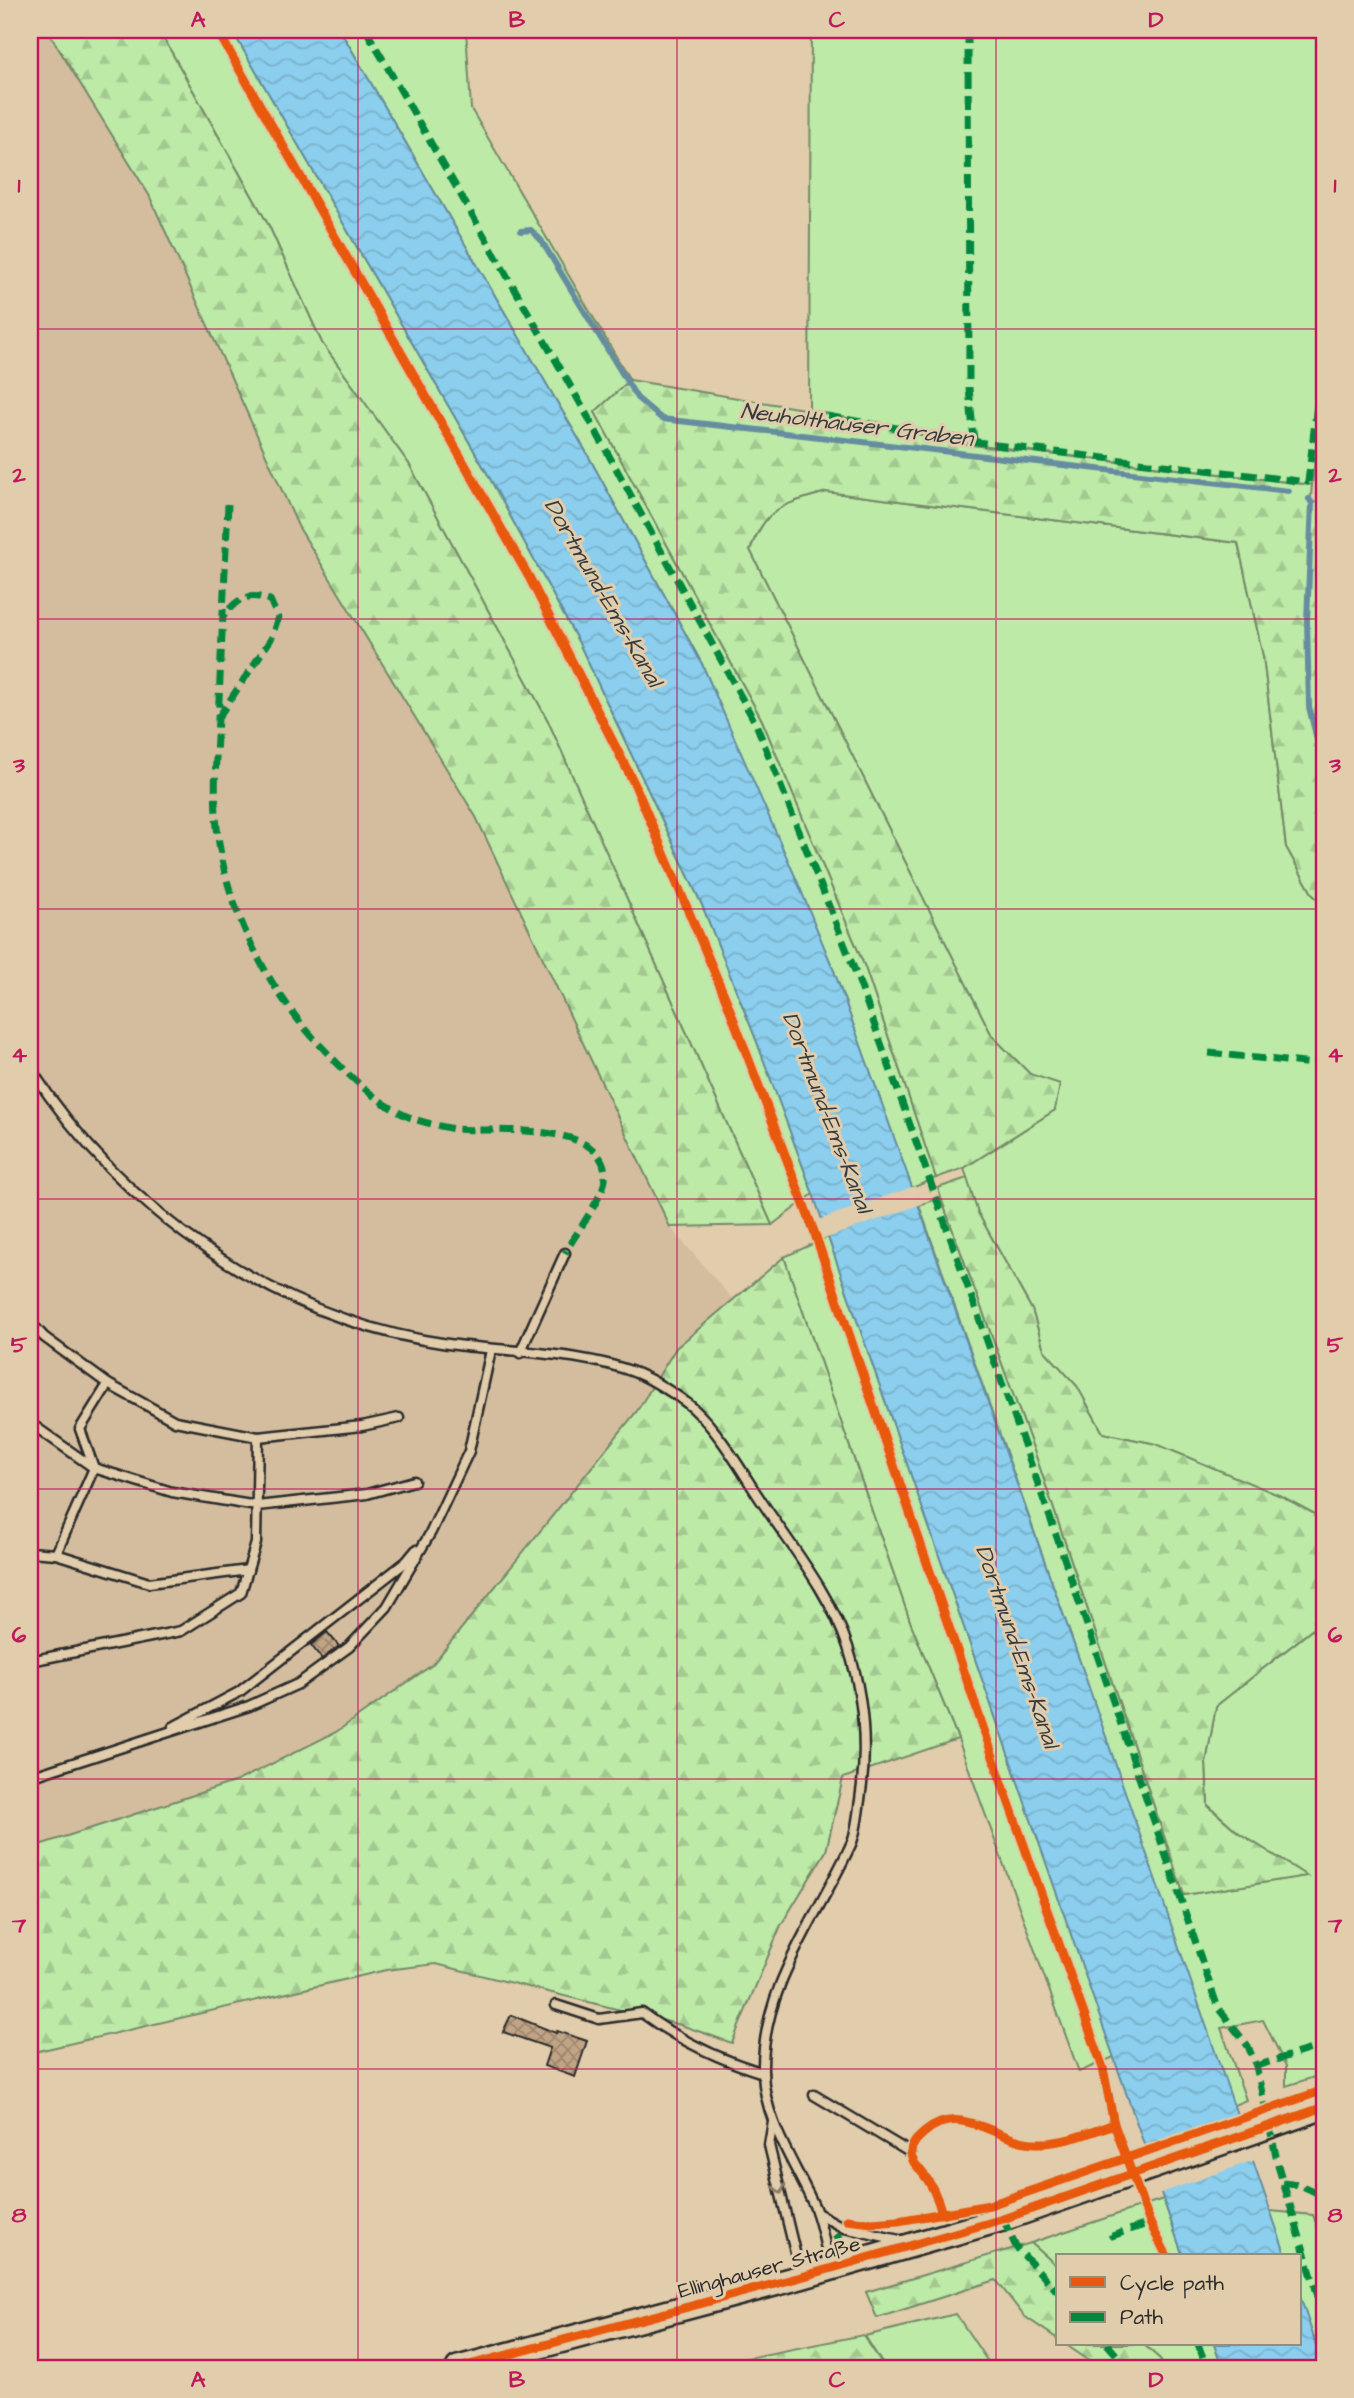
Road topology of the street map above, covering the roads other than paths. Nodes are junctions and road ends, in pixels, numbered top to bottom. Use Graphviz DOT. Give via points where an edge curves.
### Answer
graph roads {
  1 [pos="30,1068"];
  2 [pos="565,1253"];
  3 [pos="30,1322"];
  4 [pos="491,1350"];
  5 [pos="520,1353"];
  6 [pos="108,1384"];
  7 [pos="399,1418"];
  8 [pos="30,1423"];
  9 [pos="258,1437"];
  10 [pos="94,1468"];
  11 [pos="414,1481"];
  12 [pos="257,1506"];
  13 [pos="431,1532"];
  14 [pos="30,1552"];
  15 [pos="56,1554"];
  16 [pos="248,1570"];
  17 [pos="30,1661"];
  18 [pos="152,1738"];
  19 [pos="30,1777"];
  20 [pos="556,2005"];
  21 [pos="763,2073"];
  22 [pos="814,2095"];
  23 [pos="1324,2107"];
  24 [pos="773,2122"];
  25 [pos="911,2153"];
  26 [pos="817,2213"];
  27 [pos="917,2244"];
  28 [pos="831,2268"];
  29 [pos="801,2277"];
  30 [pos="458,2368"];
  1 -- 4 [label="lane" via="58,1111 154,1212 214,1256 339,1318 406,1338"];
  2 -- 5 [label="lane"];
  3 -- 6 [label="lane"];
  4 -- 5 [label="lane"];
  4 -- 13 [label="lane" via="469,1451"];
  5 -- 21 [label="lane" via="619,1368 648,1378 693,1408 725,1447 821,1590 847,1643 863,1714 865,1764 854,1837 793,1952 769,2019"];
  6 -- 9 [label="lane" via="175,1421"];
  6 -- 10 [label="lane" via="80,1429"];
  7 -- 9 [label="lane"];
  8 -- 10 [label="lane"];
  9 -- 12 [label="lane"];
  10 -- 12 [label="lane" via="172,1492"];
  10 -- 15 [label="lane"];
  11 -- 12 [label="lane" via="367,1494"];
  12 -- 16 [label="lane" via="256,1543"];
  13 -- 18 [label="lane" via="405,1562 239,1692"];
  13 -- 18 [label="lane" via="387,1607 349,1647 298,1684 249,1706"];
  14 -- 15 [label="lane"];
  15 -- 16 [label="lane" via="149,1583"];
  16 -- 17 [label="lane" via="241,1593 181,1631"];
  18 -- 19 [label="lane"];
  20 -- 21 [label="lane" via="599,2019 642,2014 721,2060"];
  21 -- 24 [label="lane"];
  22 -- 25 [label="lane"];
  23 -- 27 [label="main road, Ellinghauser Straße" via="1122,2179"];
  24 -- 26 [label="lane"];
  24 -- 29 [label="lane, one-way" via="769,2145"];
  26 -- 27 [label="lane" via="859,2232"];
  26 -- 28 [label="lane"];
  27 -- 28 [label="main road, Ellinghauser Straße"];
  28 -- 29 [label="main road, Ellinghauser Straße"];
  29 -- 30 [label="main road, Ellinghauser Straße"];
}
